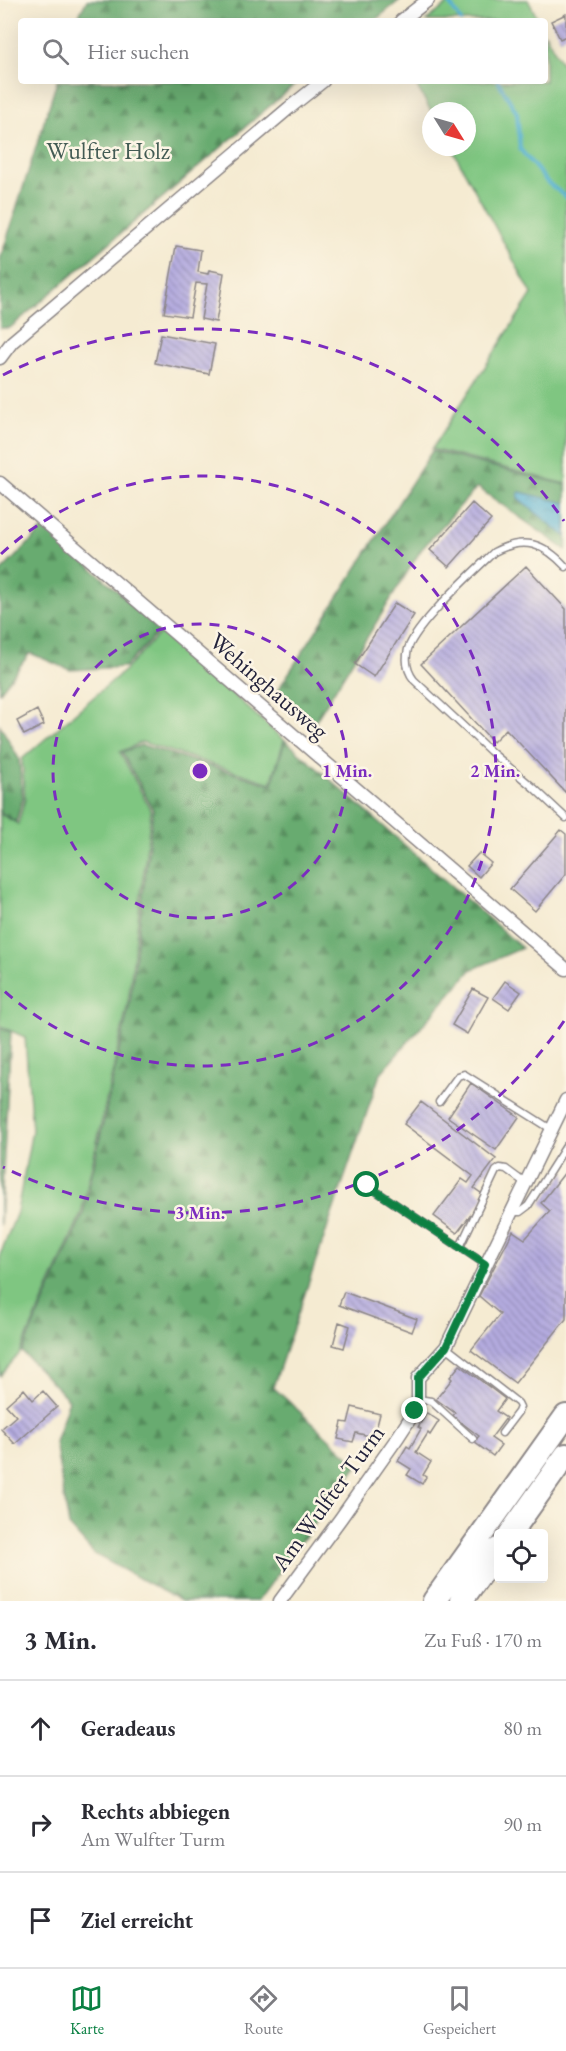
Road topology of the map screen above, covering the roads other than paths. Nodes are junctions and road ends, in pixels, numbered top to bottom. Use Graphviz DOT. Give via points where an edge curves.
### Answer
graph roads {
  1 [pos="428,0"];
  2 [pos="405,18"];
  3 [pos="319,84"];
  4 [pos="6,342"];
  5 [pos="0,358"];
  6 [pos="0,483"];
  7 [pos="566,567"];
  8 [pos="566,818"];
  9 [pos="566,969"];
  10 [pos="566,1100"];
  11 [pos="439,1102"];
  12 [pos="552,1130"];
  13 [pos="566,1146"];
  14 [pos="526,1183"];
  15 [pos="367,1185"];
  16 [pos="512,1212"];
  17 [pos="460,1247"];
  18 [pos="485,1264"];
  19 [pos="446,1347"];
  20 [pos="418,1399"];
  21 [pos="566,1416"];
  22 [pos="502,1433"];
  23 [pos="473,1439"];
  24 [pos="566,1455"];
  25 [pos="513,1529"];
  26 [pos="494,1555"];
  27 [pos="280,1601"];
  28 [pos="434,1601"];
  29 [pos="461,1601"];
  1 -- 2 [label="street"];
  3 -- 4 [label="street"];
  4 -- 5 [label="street"];
  6 -- 9 [label="street, Wehinghausweg"];
  7 -- 8 [label="lane" via="553,553 523,542 494,552 417,632 407,664 414,680"];
  10 -- 12 [label="street, Am Wulfter Turm"];
  11 -- 12 [label="lane" via="458,1076 464,1074"];
  12 -- 14 [label="street, Am Wulfter Turm"];
  13 -- 16 [label="lane" via="528,1206"];
  14 -- 16 [label="street, Am Wulfter Turm"];
  14 -- 17 [label="lane" via="506,1169 496,1171"];
  15 -- 17 [label="lane"];
  16 -- 18 [label="street, Am Wulfter Turm"];
  17 -- 18 [label="lane"];
  18 -- 19 [label="street, Am Wulfter Turm"];
  19 -- 20 [label="street, Am Wulfter Turm" via="418,1378"];
  19 -- 22 [label="lane" via="518,1403 518,1412"];
  20 -- 23 [label="lane" via="431,1401"];
  20 -- 27 [label="street, Am Wulfter Turm" via="398,1437"];
  21 -- 28 [label="highway"];
  24 -- 25 [label="highway"];
  26 -- 29 [label="highway"];
}
